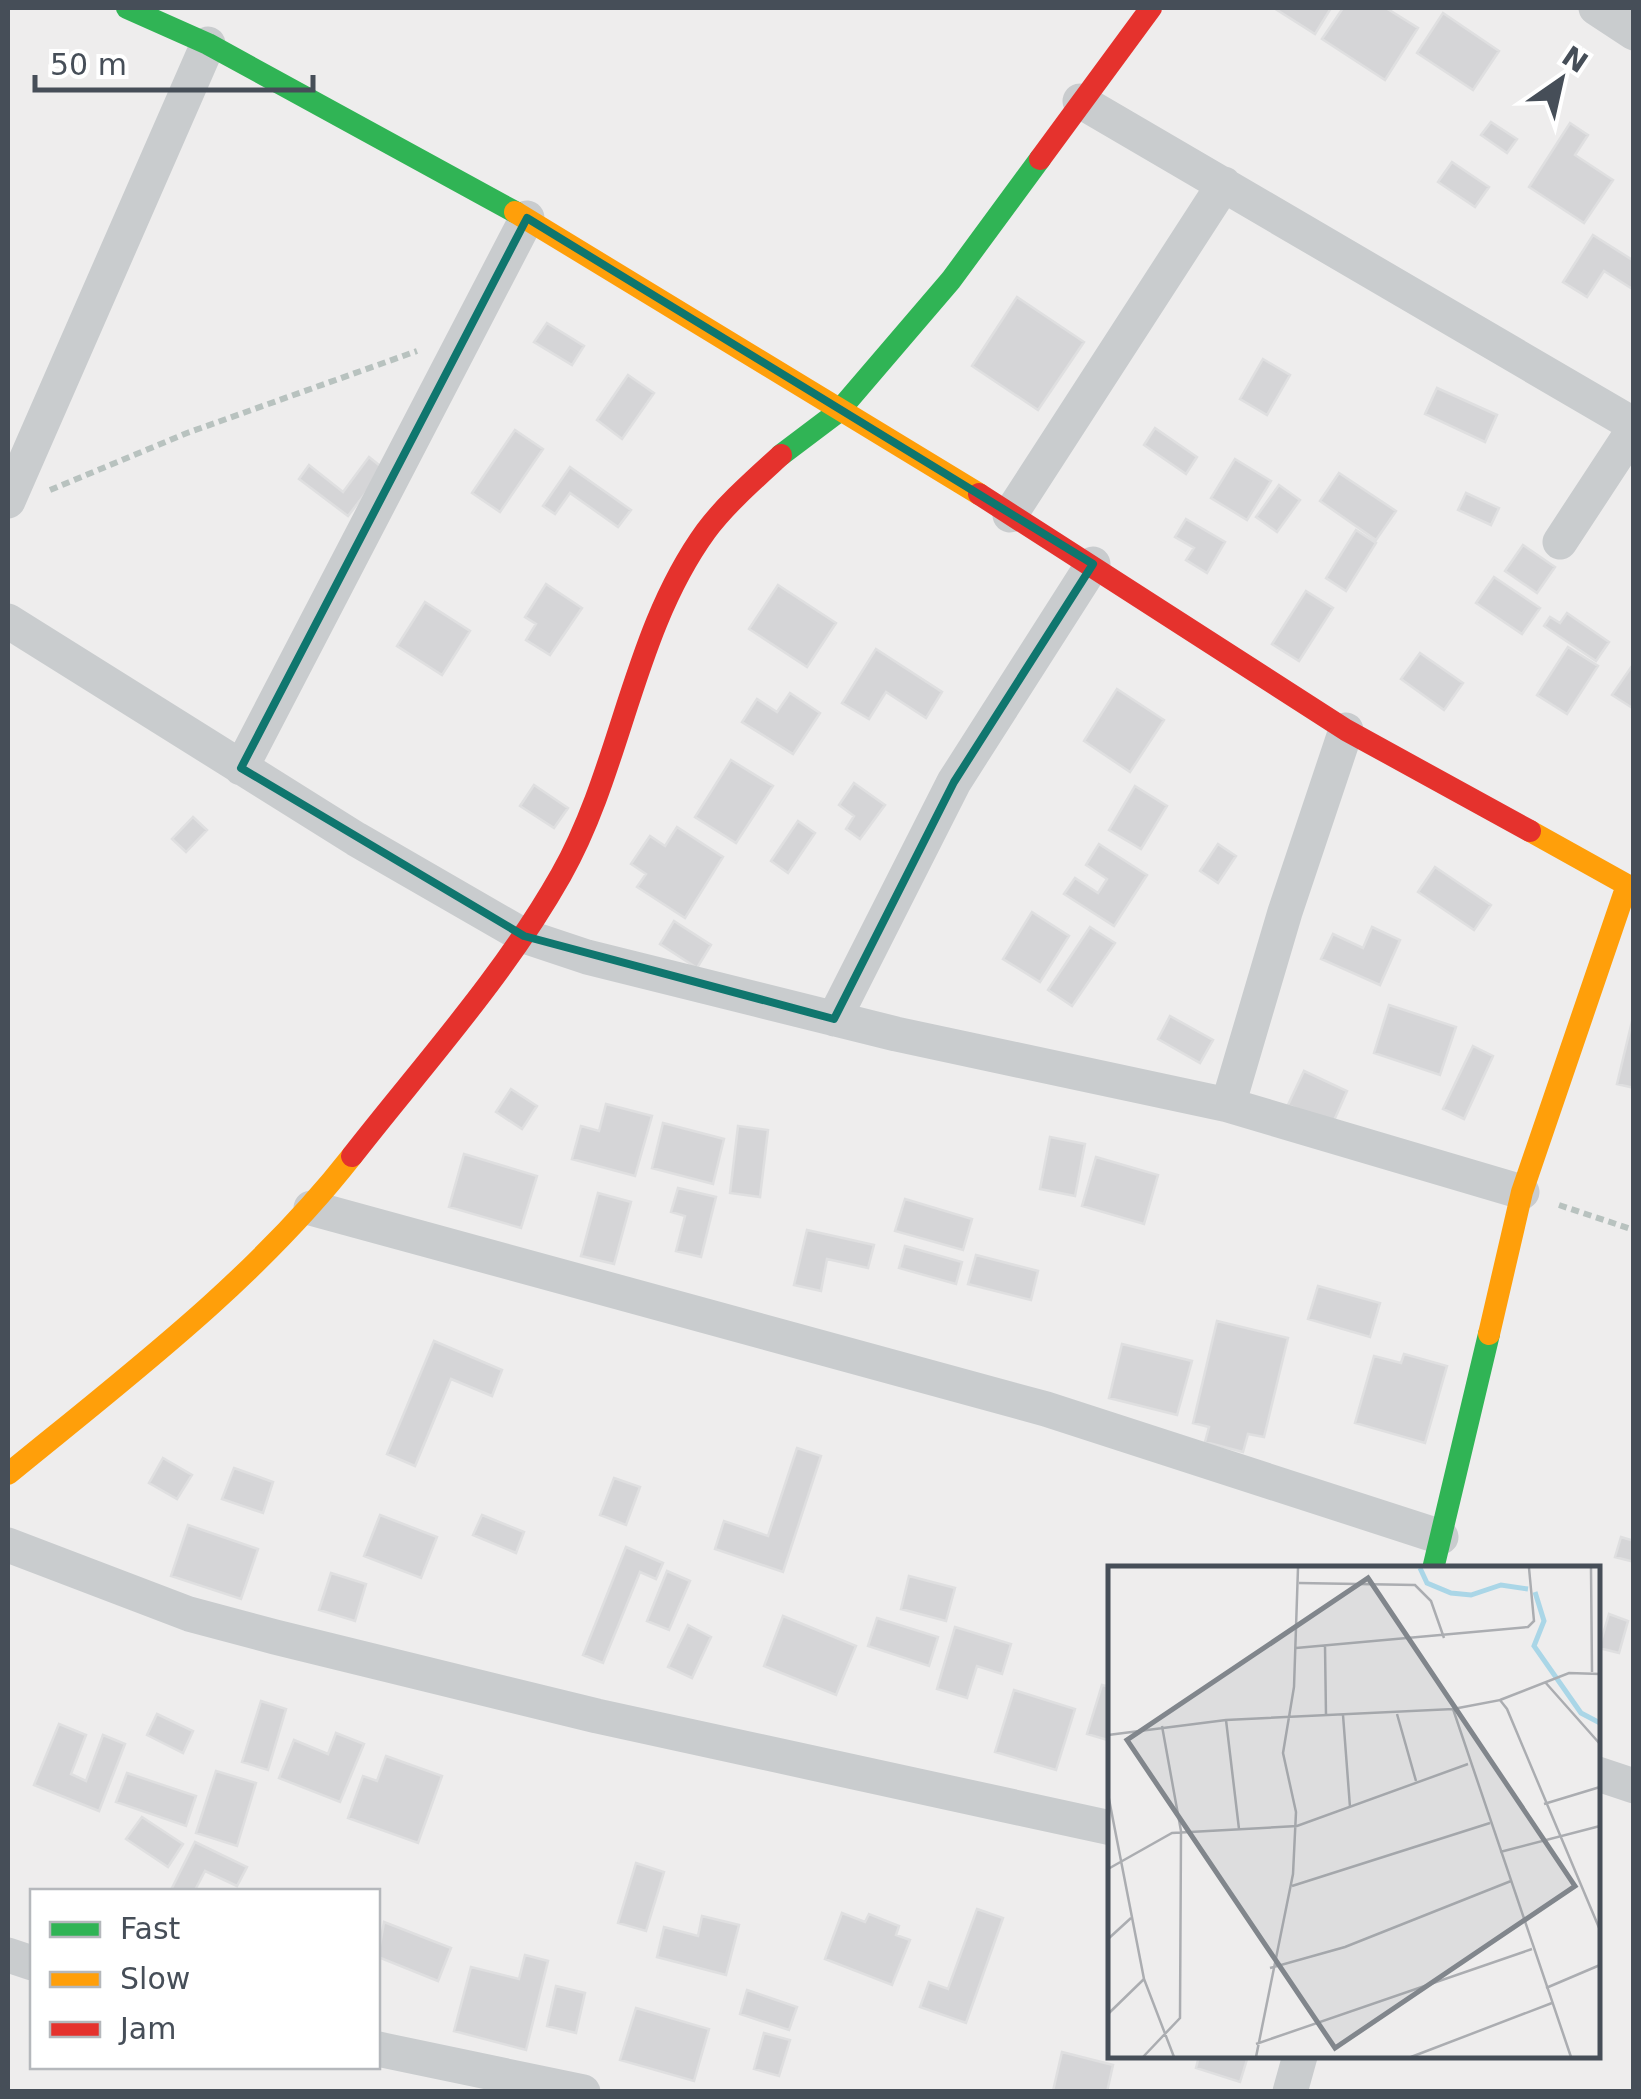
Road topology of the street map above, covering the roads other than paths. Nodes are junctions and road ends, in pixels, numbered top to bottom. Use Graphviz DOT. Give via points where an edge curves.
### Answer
graph roads {
  1 [pos="127,8"];
  2 [pos="1151,8"];
  3 [pos="1596,8"];
  4 [pos="1634,33"];
  5 [pos="208,44"];
  6 [pos="1080,101"];
  7 [pos="1224,184"];
  8 [pos="527,218"];
  9 [pos="838,412"];
  10 [pos="1634,427"];
  11 [pos="23,498"];
  12 [pos="1010,515"];
  13 [pos="1560,542"];
  14 [pos="1093,564"];
  15 [pos="8,621"];
  16 [pos="1346,730"];
  17 [pos="242,768"];
  18 [pos="1630,886"];
  19 [pos="524,936"];
  20 [pos="834,1018"];
  21 [pos="1228,1105"];
  22 [pos="1522,1192"];
  23 [pos="311,1208"];
  24 [pos="8,1474"];
  25 [pos="8,1544"];
  26 [pos="1437,1553"];
  27 [pos="1601,1775"];
  28 [pos="1634,1786"];
  29 [pos="1108,1827"];
  30 [pos="380,2049"];
  31 [pos="1299,2059"];
  32 [pos="584,2092"];
  33 [pos="1290,2092"];
  1 -- 5 [label="street"];
  2 -- 6 [label="street"];
  3 -- 4 [label="street"];
  5 -- 8 [label="street"];
  5 -- 11 [label="street"];
  6 -- 7 [label="street"];
  6 -- 9 [label="street" via="951,280"];
  7 -- 10 [label="street"];
  7 -- 12 [label="street"];
  8 -- 9 [label="street"];
  8 -- 17 [label="street"];
  9 -- 12 [label="street"];
  9 -- 19 [label="street" via="746,486 690,554 582,830"];
  10 -- 13 [label="street"];
  12 -- 14 [label="street"];
  14 -- 16 [label="street"];
  14 -- 20 [label="street" via="954,782"];
  15 -- 17 [label="street"];
  16 -- 18 [label="street"];
  16 -- 21 [label="street"];
  17 -- 19 [label="street"];
  18 -- 22 [label="street"];
  19 -- 20 [label="street"];
  19 -- 23 [label="street"];
  20 -- 21 [label="street"];
  21 -- 22 [label="street"];
  22 -- 26 [label="street"];
  23 -- 24 [label="street" via="198,1319"];
  23 -- 26 [label="street" via="1046,1409"];
  25 -- 29 [label="street" via="188,1614 275,1637 597,1716"];
  27 -- 28 [label="street"];
  30 -- 32 [label="street"];
  31 -- 33 [label="street"];
}
